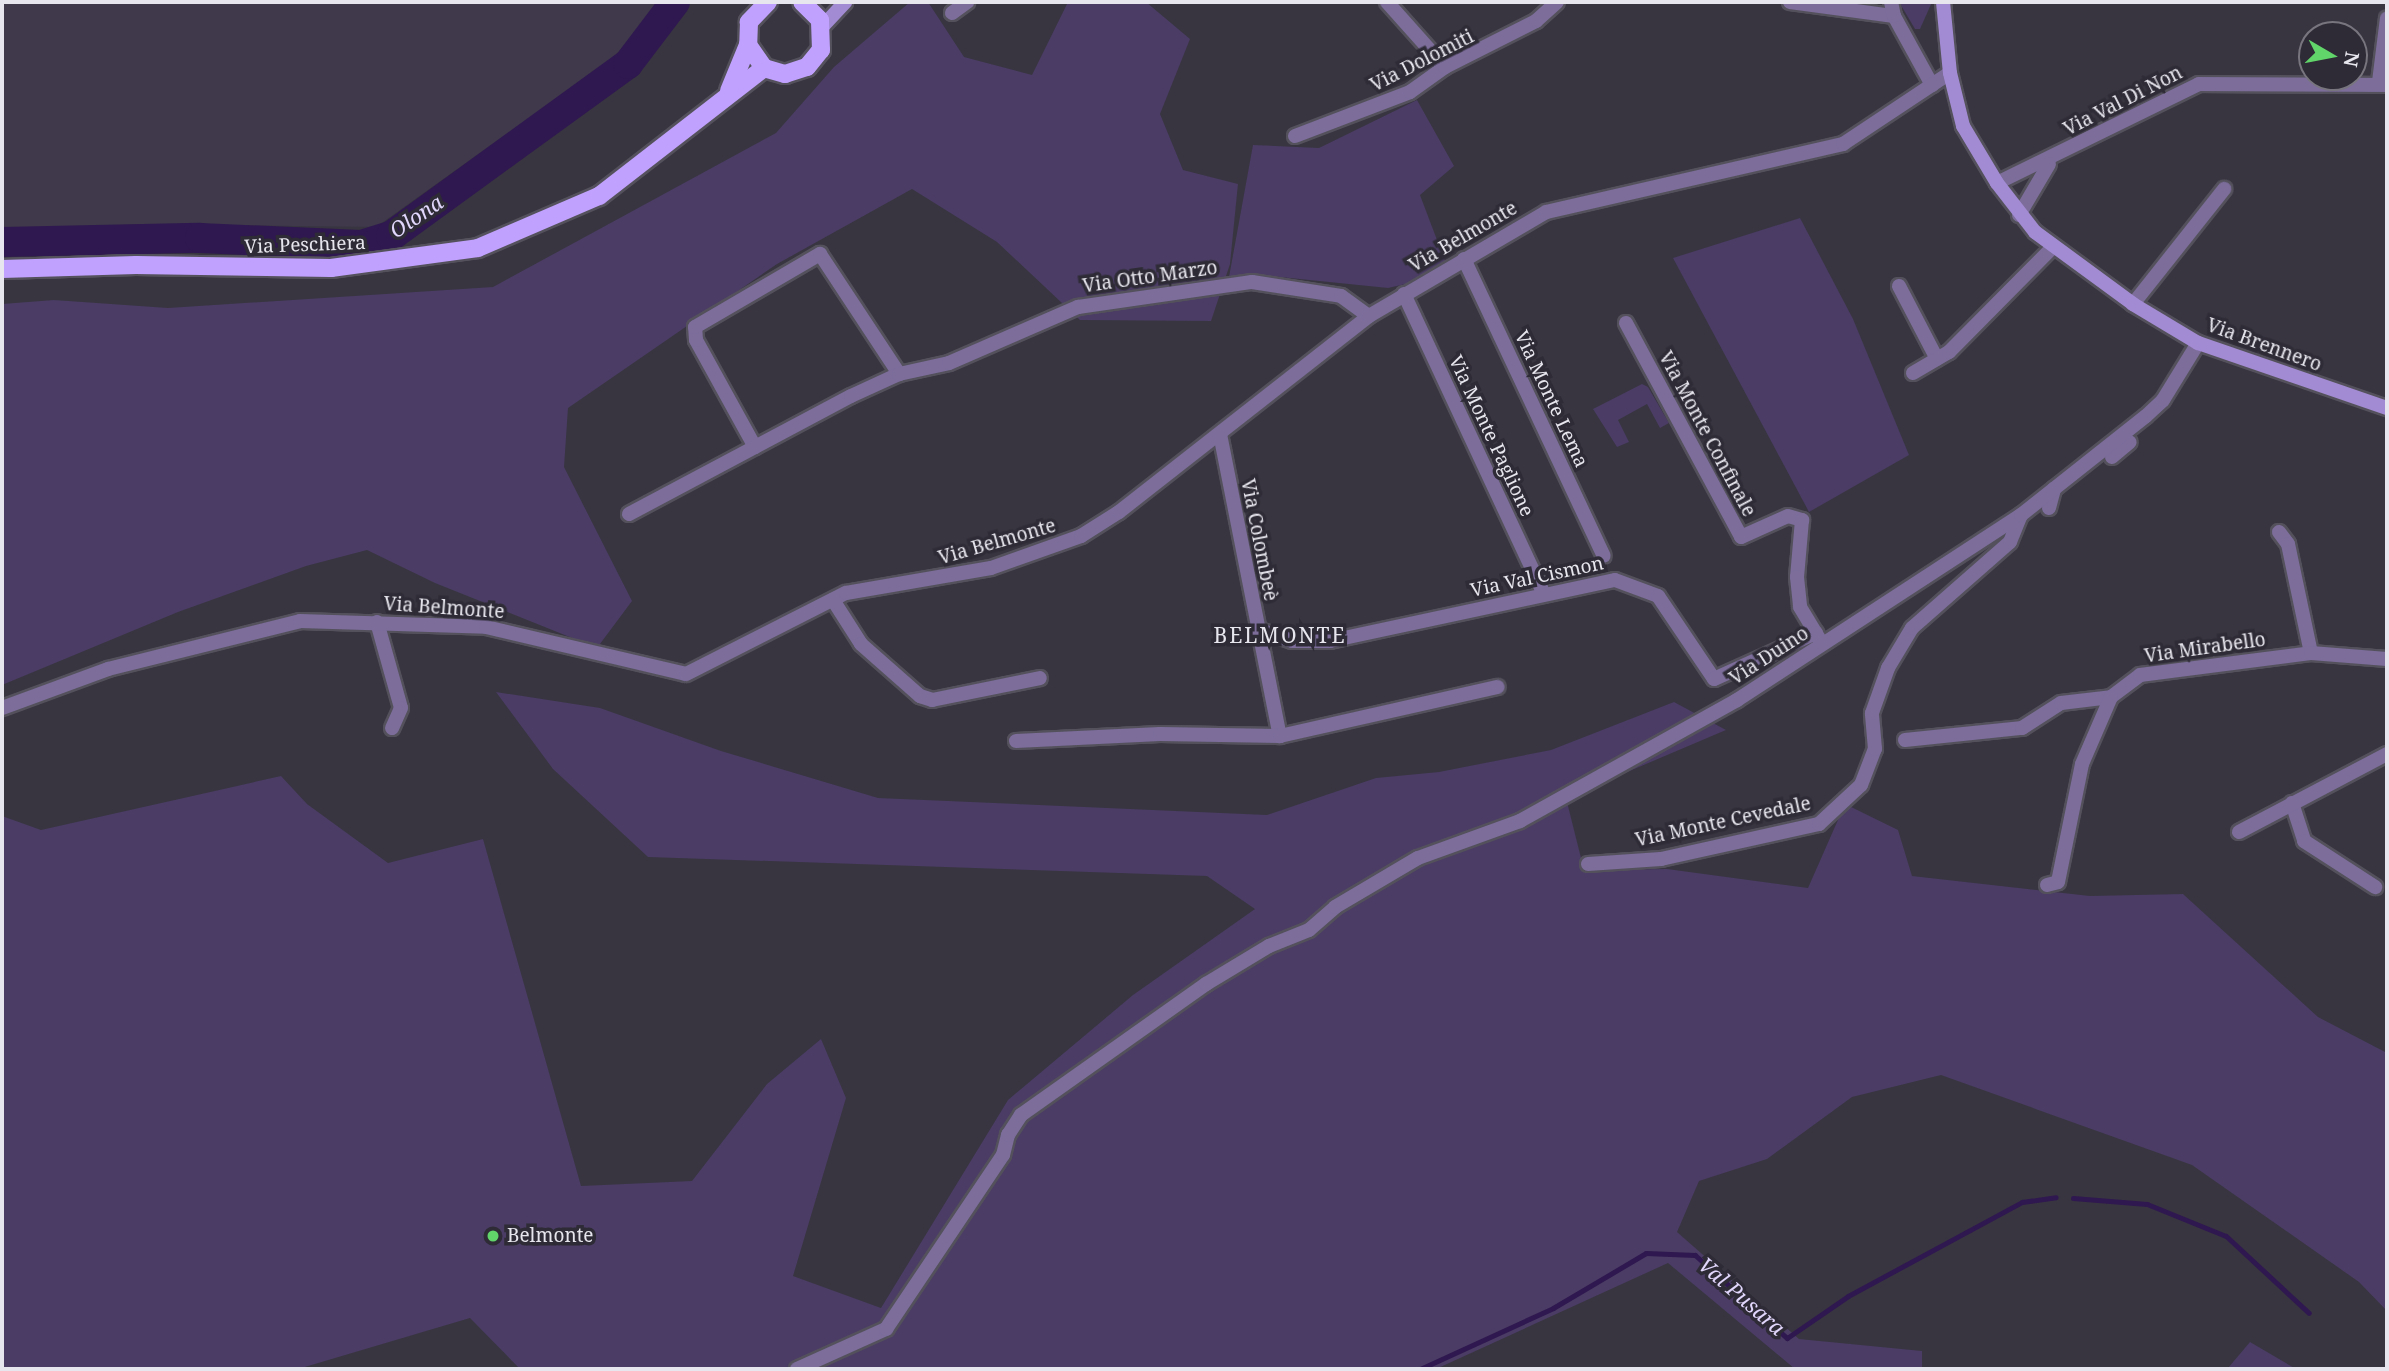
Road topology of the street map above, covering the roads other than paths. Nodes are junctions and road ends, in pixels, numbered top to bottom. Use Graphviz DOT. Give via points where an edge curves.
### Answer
graph roads {
  1 [pos="967,2"];
  2 [pos="1387,2"];
  3 [pos="1557,2"];
  4 [pos="1790,2"];
  5 [pos="1943,2"];
  6 [pos="843,3"];
  7 [pos="760,5"];
  8 [pos="1893,9"];
  9 [pos="952,13"];
  10 [pos="814,14"];
  11 [pos="2387,18"];
  12 [pos="748,45"];
  13 [pos="1445,67"];
  14 [pos="764,68"];
  15 [pos="1950,73"];
  16 [pos="2383,83"];
  17 [pos="1932,85"];
  18 [pos="729,91"];
  19 [pos="1296,136"];
  20 [pos="2055,158"];
  21 [pos="1997,183"];
  22 [pos="2224,189"];
  23 [pos="2020,215"];
  24 [pos="2053,247"];
  25 [pos="1464,259"];
  26 [pos="2,269"];
  27 [pos="1899,286"];
  28 [pos="1404,294"];
  29 [pos="2133,304"];
  30 [pos="1369,316"];
  31 [pos="1626,323"];
  32 [pos="2198,343"];
  33 [pos="1937,359"];
  34 [pos="1913,373"];
  35 [pos="899,374"];
  36 [pos="2163,400"];
  37 [pos="2387,408"];
  38 [pos="1220,434"];
  39 [pos="754,447"];
  40 [pos="2112,457"];
  41 [pos="2054,489"];
  42 [pos="2049,508"];
  43 [pos="629,514"];
  44 [pos="2021,515"];
  45 [pos="2279,532"];
  46 [pos="1604,556"];
  47 [pos="1544,594"];
  48 [pos="833,600"];
  49 [pos="377,622"];
  50 [pos="1256,629"];
  51 [pos="1820,638"];
  52 [pos="2311,653"];
  53 [pos="2387,659"];
  54 [pos="1040,678"];
  55 [pos="1498,687"];
  56 [pos="2111,697"];
  57 [pos="2,708"];
  58 [pos="393,728"];
  59 [pos="1279,736"];
  60 [pos="1905,740"];
  61 [pos="1016,741"];
  62 [pos="2387,754"];
  63 [pos="2292,803"];
  64 [pos="2239,832"];
  65 [pos="1588,864"];
  66 [pos="2047,886"];
  67 [pos="2375,887"];
  68 [pos="797,1369"];
  1 -- 9 [label="street"];
  2 -- 13 [label="street"];
  3 -- 13 [label="street, Via Dolomiti" via="1491,47"];
  4 -- 8 [label="street"];
  5 -- 15 [label="street, Via Brennero"];
  6 -- 10 [label="street"];
  7 -- 12 [label="main road, Via Peschiera"];
  8 -- 17 [label="street"];
  10 -- 14 [label="main road" via="821,50 807,67 785,74"];
  11 -- 16 [label="street, Via Val Di Non"];
  12 -- 14 [label="main road"];
  12 -- 18 [label="main road, Via Peschiera"];
  13 -- 19 [label="street, Via Dolomiti" via="1410,92"];
  14 -- 18 [label="main road, Via Peschiera"];
  15 -- 17 [label="street, Via Belmonte"];
  15 -- 21 [label="street, Via Brennero" via="1963,126"];
  16 -- 20 [label="street, Via Val Di Non" via="2199,84"];
  17 -- 25 [label="street, Via Belmonte" via="1843,144 1546,212"];
  18 -- 26 [label="main road, Via Peschiera" via="677,138 599,196 478,248 331,268 136,265"];
  20 -- 21 [label="street, Via Val Di Non"];
  20 -- 23 [label="street, Via Val Di Non" via="2041,172"];
  21 -- 23 [label="street, Via Brennero"];
  22 -- 29 [label="street"];
  23 -- 24 [label="street, Via Brennero"];
  24 -- 29 [label="street, Via Brennero"];
  24 -- 33 [label="street"];
  25 -- 28 [label="street, Via Belmonte"];
  25 -- 46 [label="street, Via Monte Lema"];
  27 -- 33 [label="street"];
  28 -- 30 [label="street, Via Belmonte"];
  28 -- 47 [label="street, Via Monte Paglione"];
  29 -- 32 [label="street, Via Brennero"];
  30 -- 35 [label="street, Via Otto Marzo" via="1341,296 1252,282 1078,307 949,363"];
  30 -- 38 [label="street, Via Belmonte"];
  31 -- 51 [label="street, Via Monte Confinale" via="1741,537 1788,516 1802,520 1797,577 1800,607"];
  32 -- 36 [label="street, Via Duino"];
  32 -- 37 [label="street, Via Brennero"];
  33 -- 34 [label="street"];
  35 -- 39 [label="street, Via Otto Marzo"];
  35 -- 39 [label="street" via="820,254 695,327 695,340"];
  36 -- 40 [label="street" via="2144,431"];
  36 -- 41 [label="street, Via Duino"];
  38 -- 48 [label="street, Via Belmonte" via="1119,512 1045,552 922,583 846,593"];
  38 -- 50 [label="street, Via Colombeè"];
  39 -- 43 [label="street, Via Otto Marzo"];
  41 -- 42 [label="street"];
  41 -- 44 [label="street, Via Duino"];
  44 -- 51 [label="street, Via Duino"];
  44 -- 65 [label="street, Via Monte Cevedale" via="2010,542 1912,628 1888,668 1872,713 1875,749 1861,785 1819,824 1661,859"];
  45 -- 52 [label="street" via="2288,544"];
  47 -- 50 [label="street, Via Val Cismon" via="1330,640 1292,641"];
  47 -- 51 [label="street, Via Val Cismon" via="1615,580 1658,596 1714,679"];
  48 -- 49 [label="street, Via Belmonte" via="686,674 486,627"];
  48 -- 54 [label="street" via="861,645 920,696 932,700"];
  49 -- 57 [label="street, Via Belmonte" via="300,621 108,669"];
  49 -- 58 [label="street" via="400,696 401,708"];
  50 -- 59 [label="street, Via Colombeè"];
  51 -- 68 [label="street, Via Duino" via="1737,700 1520,821 1418,858 1335,907 1309,930 1269,946 1206,984 1021,1115 1008,1135 1003,1155 886,1329"];
  52 -- 53 [label="street, Via Mirabello"];
  52 -- 56 [label="street, Via Mirabello" via="2140,674"];
  55 -- 59 [label="street"];
  56 -- 60 [label="street" via="2062,703 2022,728"];
  56 -- 66 [label="street, Via Mirabello" via="2082,764 2058,882"];
  59 -- 61 [label="street" via="1160,734"];
  62 -- 63 [label="street"];
  63 -- 64 [label="street"];
  63 -- 67 [label="street" via="2304,841"];
}
